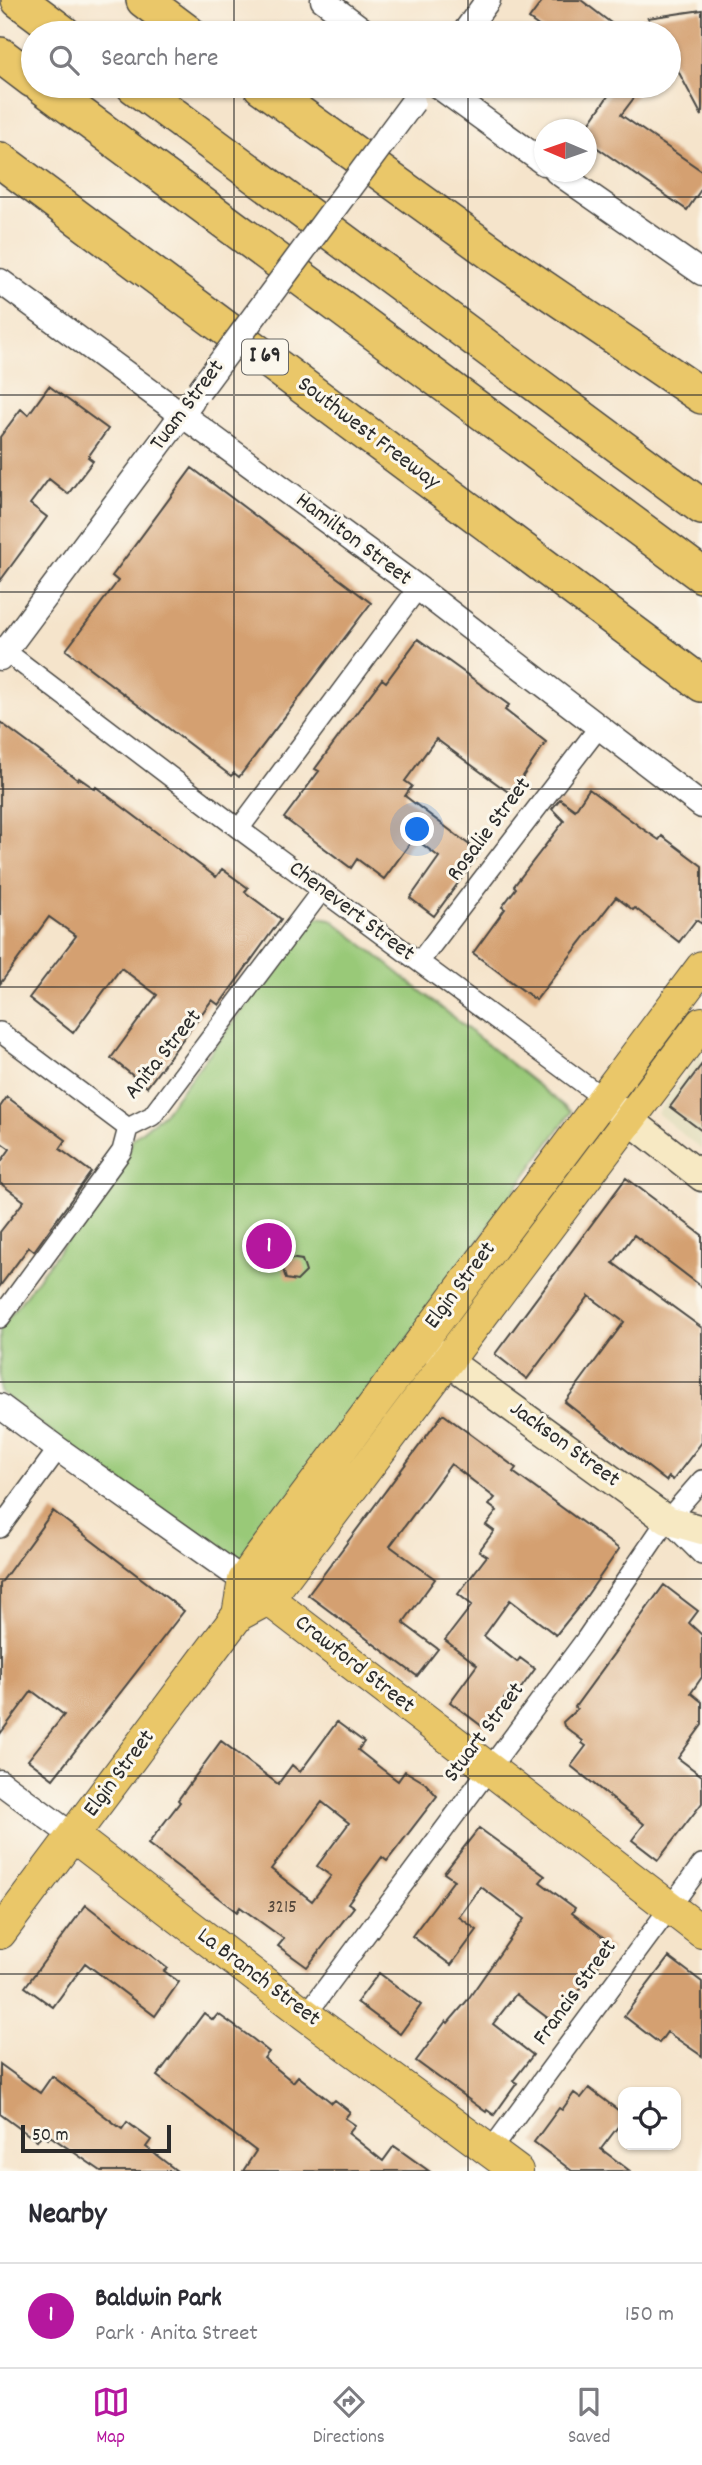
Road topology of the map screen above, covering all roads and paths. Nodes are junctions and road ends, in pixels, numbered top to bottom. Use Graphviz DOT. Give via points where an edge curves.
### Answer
graph roads {
  1 [pos="19,0"];
  2 [pos="144,0"];
  3 [pos="323,0"];
  4 [pos="488,0"];
  5 [pos="47,21"];
  6 [pos="172,21"];
  7 [pos="351,21"];
  8 [pos="473,21"];
  9 [pos="0,55"];
  10 [pos="21,70"];
  11 [pos="58,98"];
  12 [pos="150,98"];
  13 [pos="278,98"];
  14 [pos="416,98"];
  15 [pos="455,98"];
  16 [pos="534,156"];
  17 [pos="0,160"];
  18 [pos="571,182"];
  19 [pos="702,273"];
  20 [pos="0,281"];
  21 [pos="702,396"];
  22 [pos="183,413"];
  23 [pos="702,507"];
  24 [pos="702,575"];
  25 [pos="418,588"];
  26 [pos="2,653"];
  27 [pos="702,684"];
  28 [pos="599,727"];
  29 [pos="702,806"];
  30 [pos="239,829"];
  31 [pos="322,890"];
  32 [pos="419,962"];
  33 [pos="702,967"];
  34 [pos="702,1023"];
  35 [pos="0,1031"];
  36 [pos="603,1098"];
  37 [pos="629,1119"];
  38 [pos="128,1128"];
  39 [pos="702,1177"];
  40 [pos="0,1318"];
  41 [pos="420,1341"];
  42 [pos="448,1361"];
  43 [pos="0,1406"];
  44 [pos="58,1449"];
  45 [pos="702,1480"];
  46 [pos="667,1520"];
  47 [pos="0,1528"];
  48 [pos="702,1530"];
  49 [pos="702,1555"];
  50 [pos="256,1590"];
  51 [pos="488,1769"];
  52 [pos="0,1782"];
  53 [pos="73,1836"];
  54 [pos="702,1864"];
  55 [pos="669,1906"];
  56 [pos="702,1932"];
  57 [pos="0,1933"];
  58 [pos="306,2015"];
  59 [pos="490,2151"];
  60 [pos="517,2171"];
  1 -- 5 [label="highway"];
  2 -- 6 [label="highway"];
  3 -- 7 [label="street"];
  4 -- 8 [label="street"];
  9 -- 10 [label="highway"];
  11 -- 24 [label="highway"];
  12 -- 23 [label="highway"];
  13 -- 21 [label="highway" via="499,258"];
  14 -- 22 [label="street, Tuam Street, bridge"];
  15 -- 16 [label="street"];
  17 -- 27 [label="highway, Southwest Freeway / I 69"];
  18 -- 19 [label="street"];
  20 -- 22 [label="street, Hamilton Street"];
  22 -- 25 [label="street, Hamilton Street"];
  22 -- 26 [label="street, Tuam Street"];
  25 -- 28 [label="street, Hamilton Street"];
  25 -- 30 [label="street"];
  26 -- 30 [label="street, Chenevert Street"];
  28 -- 29 [label="street, Hamilton Street"];
  28 -- 32 [label="street, Rosalie Street"];
  30 -- 31 [label="street, Chenevert Street"];
  31 -- 32 [label="street, Chenevert Street"];
  31 -- 38 [label="street, Anita Street" via="152,1116"];
  32 -- 36 [label="street, Chenevert Street"];
  33 -- 36 [label="main road, Elgin Street"];
  34 -- 37 [label="main road, Elgin Street"];
  35 -- 38 [label="street"];
  36 -- 37 [label="main road, Chenevert Street"];
  36 -- 41 [label="main road, Elgin Street"];
  37 -- 39 [label="main road, Chenevert Street"];
  37 -- 42 [label="main road, Elgin Street"];
  38 -- 40 [label="street, Anita Street" via="122,1151"];
  41 -- 42 [label="main road, Jackson Street"];
  41 -- 50 [label="main road, Elgin Street"];
  42 -- 46 [label="main road, Jackson Street"];
  42 -- 50 [label="main road, Elgin Street"];
  43 -- 44 [label="street, Crawford Street"];
  44 -- 47 [label="street"];
  44 -- 50 [label="street, Crawford Street"];
  45 -- 46 [label="street, Stuart Street"];
  46 -- 48 [label="main road"];
  46 -- 49 [label="street, Jackson Street"];
  46 -- 51 [label="street, Stuart Street" via="586,1639"];
  50 -- 51 [label="main road, Crawford Street"];
  50 -- 53 [label="main road, Elgin Street"];
  51 -- 55 [label="main road, Crawford Street"];
  51 -- 58 [label="street, Stuart Street"];
  52 -- 53 [label="street, La Branch Street"];
  53 -- 57 [label="main road, Elgin Street"];
  53 -- 58 [label="main road, La Branch Street"];
  54 -- 55 [label="street, Francis Street"];
  55 -- 56 [label="main road, Crawford Street"];
  55 -- 59 [label="street, Francis Street"];
  58 -- 59 [label="main road, La Branch Street"];
  59 -- 60 [label="main road, La Branch Street"];
}
